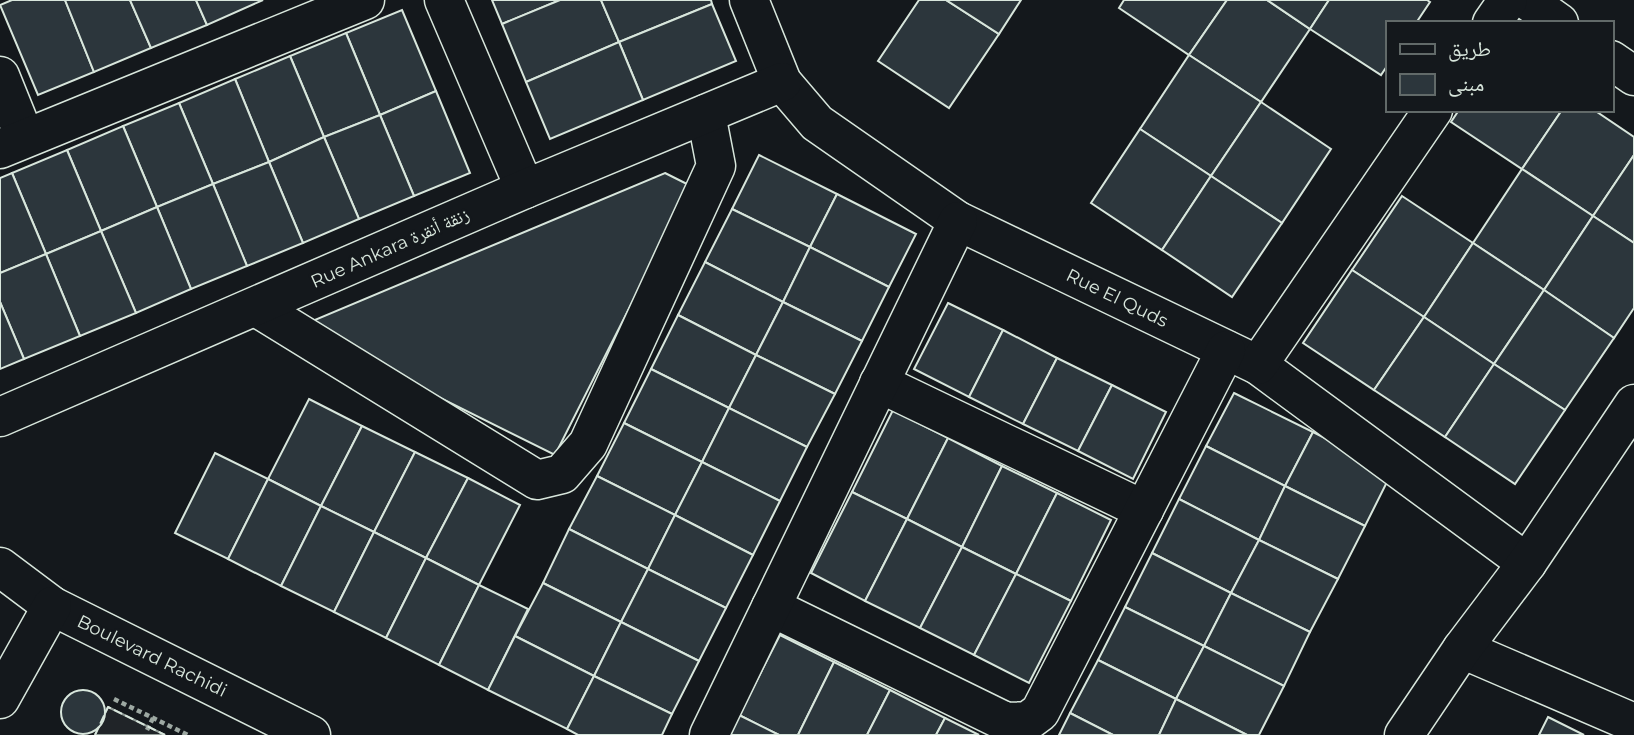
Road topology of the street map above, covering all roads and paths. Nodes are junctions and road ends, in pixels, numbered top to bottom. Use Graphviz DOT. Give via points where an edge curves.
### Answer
graph roads {
  1 [pos="365,0"];
  2 [pos="444,0"];
  3 [pos="749,0"];
  4 [pos="1508,0"];
  5 [pos="1527,0"];
  6 [pos="1493,21"];
  7 [pos="1556,21"];
  8 [pos="1613,61"];
  9 [pos="0,76"];
  10 [pos="1634,76"];
  11 [pos="782,82"];
  12 [pos="1431,112"];
  13 [pos="706,114"];
  14 [pos="12,144"];
  15 [pos="526,189"];
  16 [pos="958,221"];
  17 [pos="256,307"];
  18 [pos="1242,358"];
  19 [pos="879,383"];
  20 [pos="1634,404"];
  21 [pos="0,417"];
  22 [pos="1144,510"];
  23 [pos="1527,563"];
  24 [pos="0,567"];
  25 [pos="52,606"];
  26 [pos="771,607"];
  27 [pos="1462,649"];
  28 [pos="0,699"];
  29 [pos="114,699"];
  30 [pos="153,718"];
  31 [pos="1634,723"];
  32 [pos="147,730"];
  33 [pos="188,735"];
  34 [pos="311,735"];
  35 [pos="709,735"];
  36 [pos="1404,735"];
  1 -- 14 [label="street"];
  2 -- 15 [label="street"];
  3 -- 11 [label="street, Rue El Quds"];
  4 -- 6 [label="street"];
  5 -- 7 [label="street"];
  8 -- 10 [label="street"];
  9 -- 14 [label="street"];
  11 -- 13 [label="street, Rue Ankara زنقة أنقرة"];
  11 -- 16 [label="street, Rue El Quds" via="817,123"];
  12 -- 18 [label="street"];
  13 -- 15 [label="street, Rue Ankara زنقة أنقرة"];
  13 -- 17 [label="street" via="716,166 588,444 562,474 537,480"];
  15 -- 17 [label="street, Rue Ankara زنقة أنقرة"];
  16 -- 18 [label="street, Rue El Quds"];
  16 -- 19 [label="street"];
  17 -- 21 [label="street, Rue Ankara زنقة أنقرة"];
  18 -- 22 [label="street"];
  18 -- 23 [label="street, Rue El Quds"];
  19 -- 22 [label="street"];
  19 -- 26 [label="street"];
  20 -- 23 [label="street"];
  22 -- 26 [label="street" via="1040,712 1028,721 1006,722"];
  23 -- 27 [label="street"];
  24 -- 25 [label="street, Boulevard Rachidi"];
  25 -- 28 [label="street"];
  25 -- 34 [label="street, Boulevard Rachidi"];
  26 -- 35 [label="street"];
  27 -- 31 [label="street"];
  27 -- 36 [label="street"];
  29 -- 30 [label="path"];
  30 -- 32 [label="path"];
  30 -- 33 [label="path"];
}
